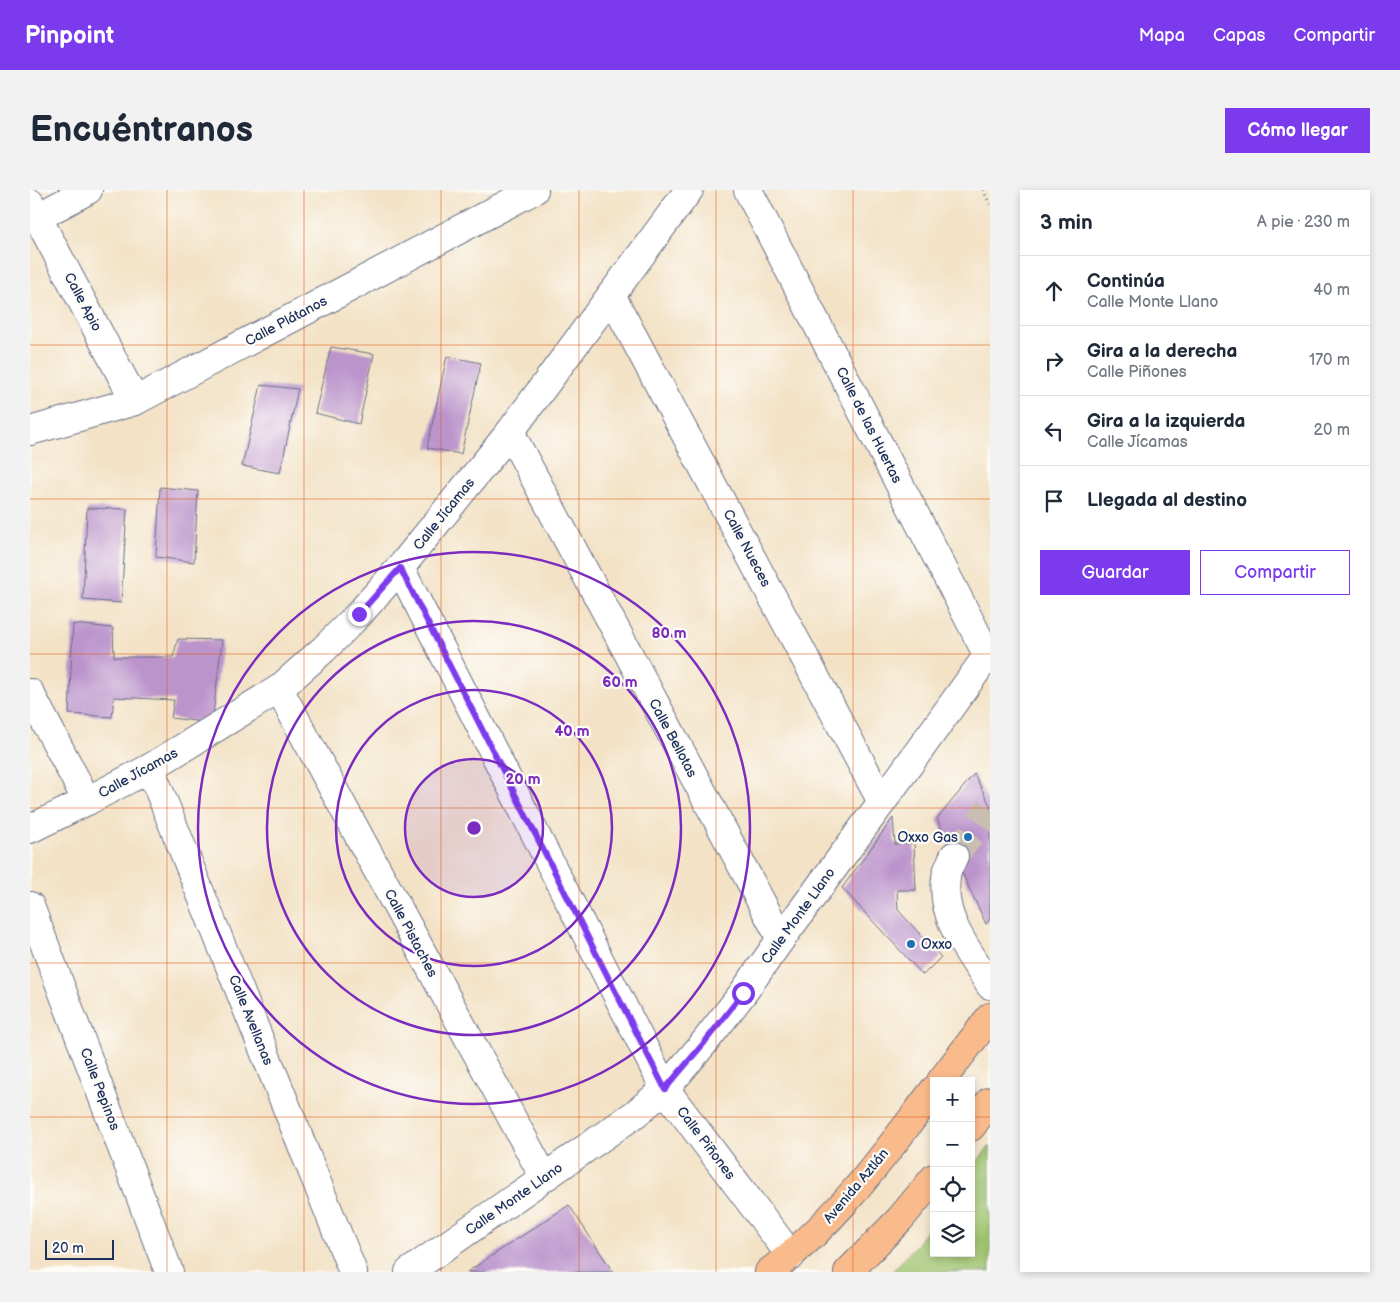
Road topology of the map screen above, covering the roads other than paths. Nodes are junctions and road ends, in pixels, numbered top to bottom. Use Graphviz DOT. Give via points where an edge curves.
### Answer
graph roads {
  1 [pos="88,190"];
  2 [pos="534,190"];
  3 [pos="689,190"];
  4 [pos="748,190"];
  5 [pos="34,210"];
  6 [pos="611,295"];
  7 [pos="135,401"];
  8 [pos="30,431"];
  9 [pos="510,432"];
  10 [pos="400,568"];
  11 [pos="989,657"];
  12 [pos="279,690"];
  13 [pos="30,693"];
  14 [pos="150,768"];
  15 [pos="87,801"];
  16 [pos="882,802"];
  17 [pos="30,829"];
  18 [pos="954,856"];
  19 [pos="30,906"];
  20 [pos="780,939"];
  21 [pos="990,985"];
  22 [pos="990,1017"];
  23 [pos="944,1077"];
  24 [pos="665,1089"];
  25 [pos="930,1095"];
  26 [pos="990,1101"];
  27 [pos="975,1122"];
  28 [pos="544,1177"];
  29 [pos="930,1183"];
  30 [pos="791,1256"];
  31 [pos="170,1272"];
  32 [pos="353,1272"];
  33 [pos="409,1272"];
  34 [pos="769,1272"];
  35 [pos="848,1272"];
  1 -- 5 [label="street"];
  2 -- 7 [label="street, Calle Plátanos"];
  3 -- 6 [label="street, Calle Jícamas"];
  4 -- 11 [label="street, Calle de las Huertas"];
  5 -- 7 [label="street, Calle Apio"];
  6 -- 9 [label="street, Calle Jícamas"];
  6 -- 16 [label="street, Calle Nueces"];
  7 -- 8 [label="street, Calle Plátanos"];
  9 -- 10 [label="street, Calle Jícamas"];
  9 -- 20 [label="street, Calle Bellotas"];
  10 -- 12 [label="street, Calle Jícamas" via="359,614"];
  10 -- 24 [label="street, Calle Piñones"];
  11 -- 16 [label="street, Calle Monte Llano"];
  12 -- 14 [label="street, Calle Jícamas"];
  12 -- 28 [label="street, Calle Pistaches"];
  13 -- 15 [label="street"];
  14 -- 15 [label="street, Calle Jícamas"];
  14 -- 32 [label="street, Calle Avellanas"];
  15 -- 17 [label="street, Calle Jícamas"];
  16 -- 20 [label="street, Calle Monte Llano"];
  18 -- 21 [label="street" via="946,876 945,895 954,928"];
  19 -- 31 [label="street, Calle Pepinos"];
  20 -- 24 [label="street, Calle Monte Llano" via="743,993"];
  22 -- 23 [label="main road"];
  24 -- 28 [label="street, Calle Monte Llano" via="635,1114"];
  24 -- 30 [label="street, Calle Piñones"];
  25 -- 30 [label="main road, Avenida Aztlán" via="864,1180"];
  26 -- 27 [label="main road"];
  28 -- 33 [label="street, Calle Monte Llano"];
  29 -- 35 [label="main road"];
  30 -- 34 [label="main road, Avenida Aztlán"];
}
